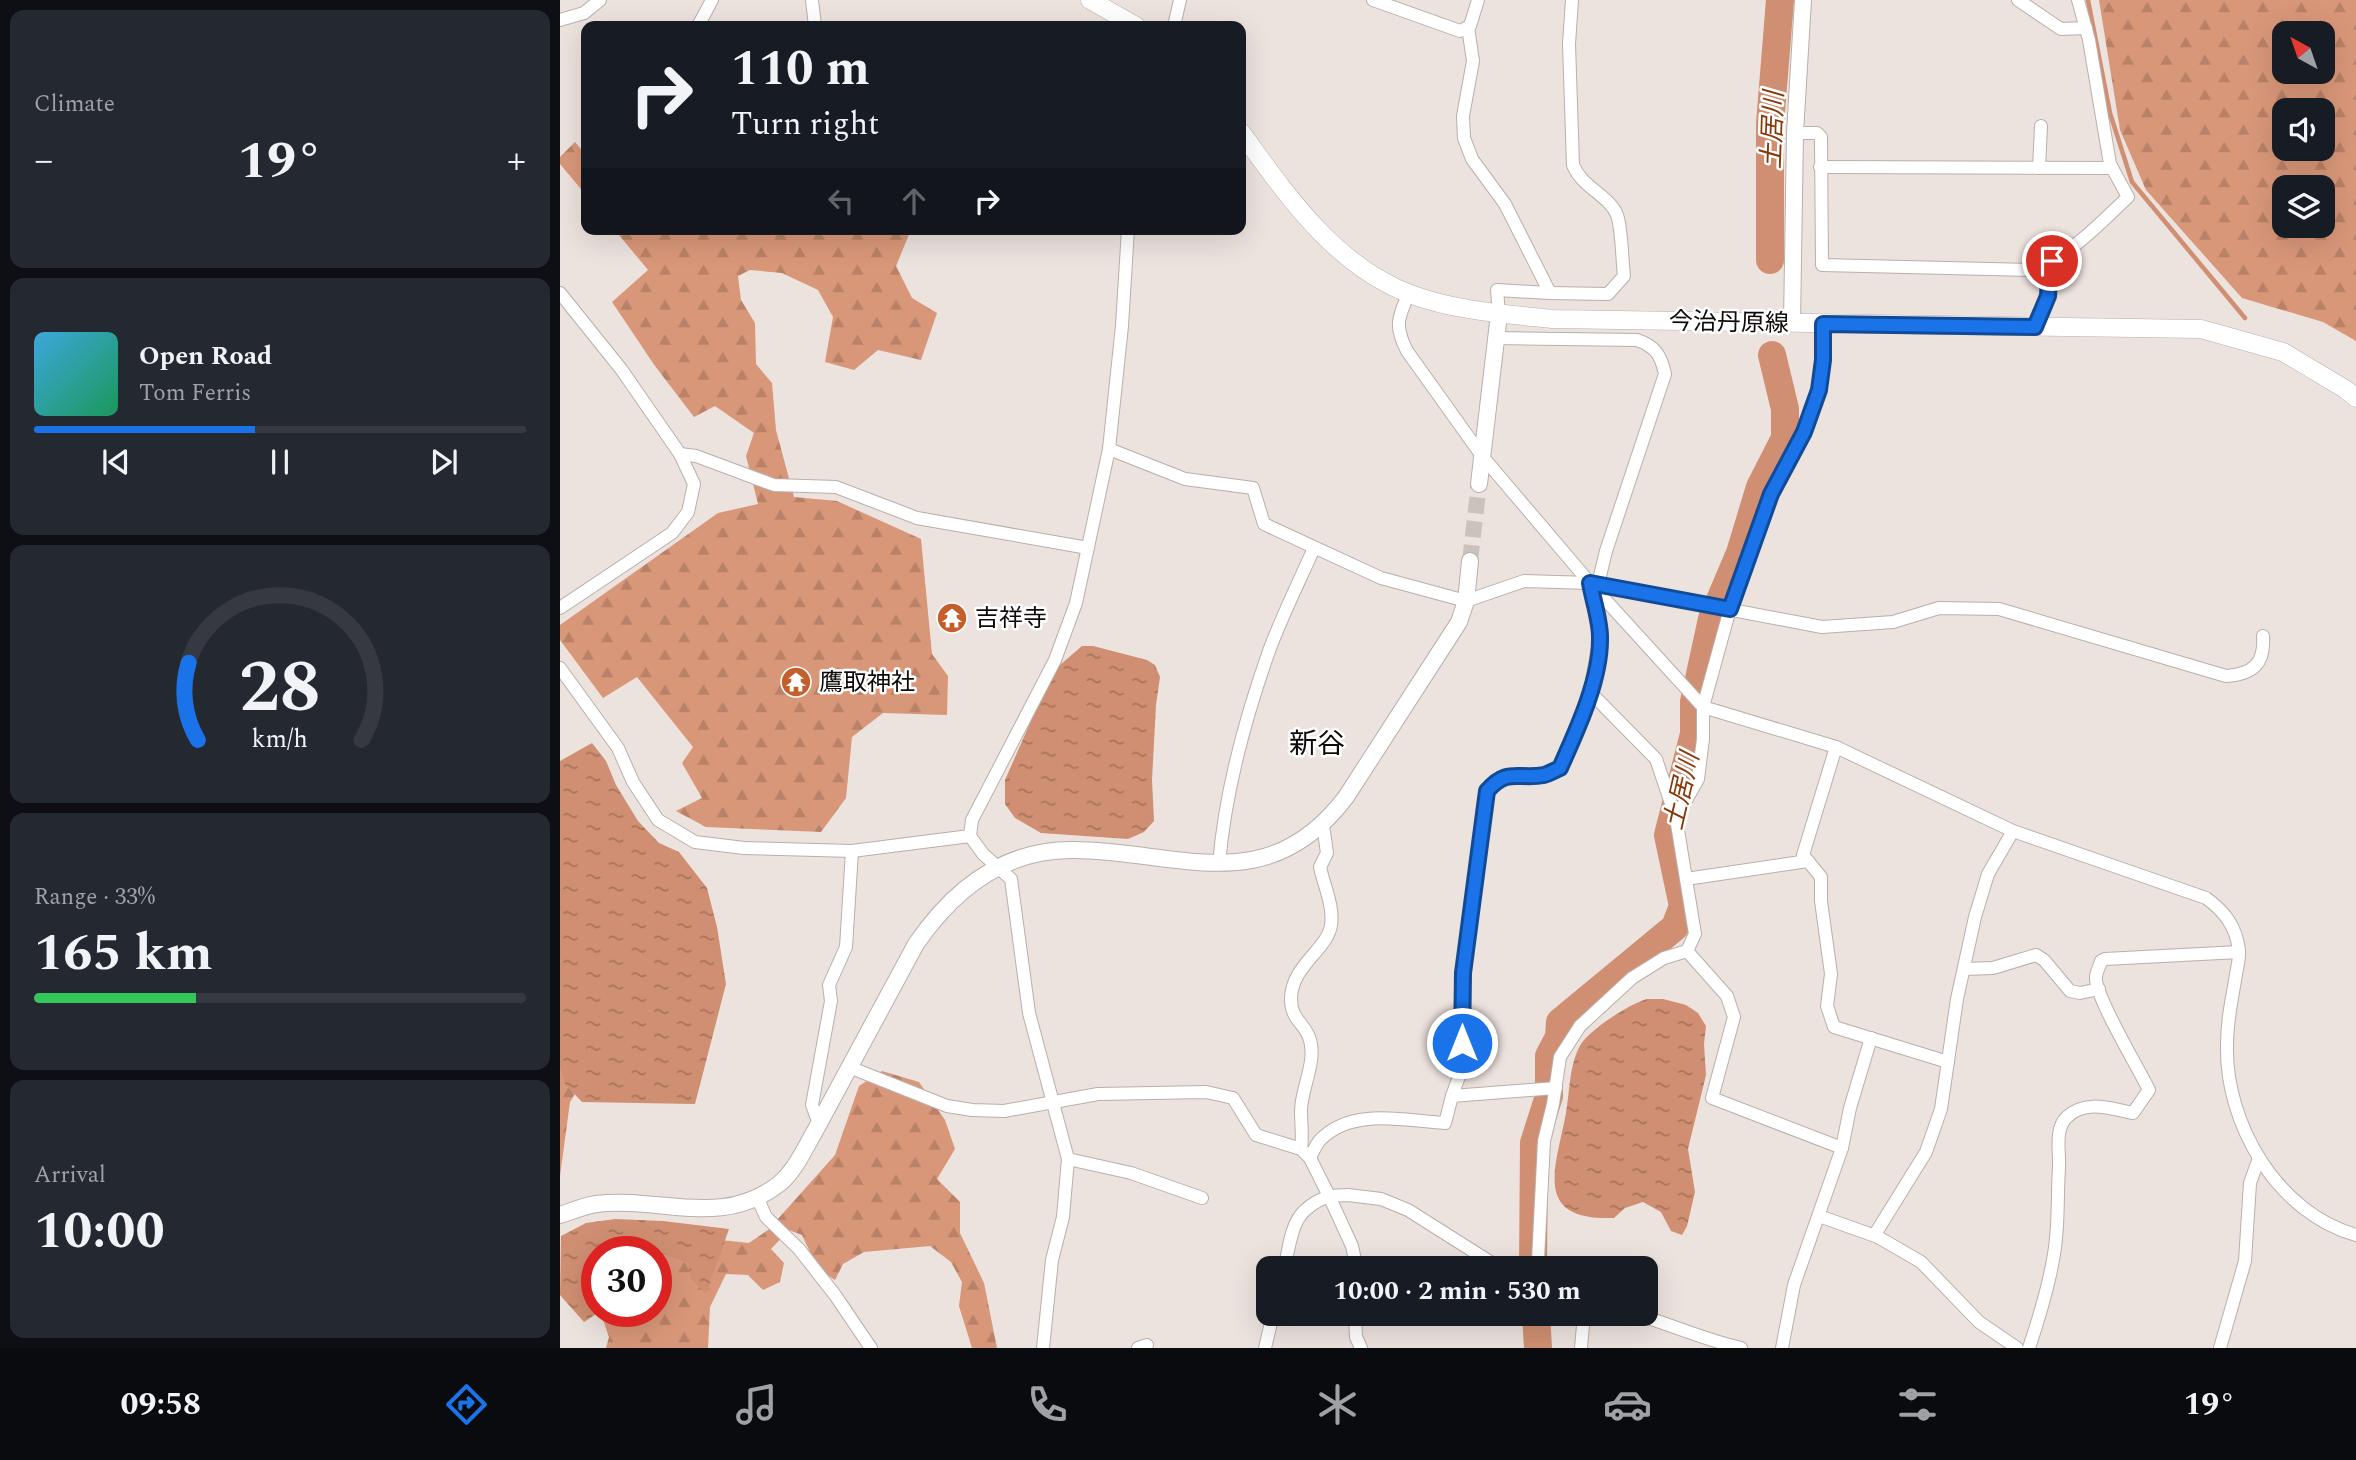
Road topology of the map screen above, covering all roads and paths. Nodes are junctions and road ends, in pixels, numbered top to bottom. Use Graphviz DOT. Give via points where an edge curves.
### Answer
graph roads {
  1 [pos="600,0"];
  2 [pos="712,0"];
  3 [pos="811,0"];
  4 [pos="1090,0"];
  5 [pos="1180,0"];
  6 [pos="1373,0"];
  7 [pos="1478,0"];
  8 [pos="1572,0"];
  9 [pos="1804,0"];
  10 [pos="2018,0"];
  11 [pos="2078,0"];
  12 [pos="560,20"];
  13 [pos="701,21"];
  14 [pos="814,21"];
  15 [pos="1127,21"];
  16 [pos="1175,21"];
  17 [pos="1468,27"];
  18 [pos="2086,28"];
  19 [pos="2041,126"];
  20 [pos="1795,133"];
  21 [pos="1246,139"];
  22 [pos="1820,167"];
  23 [pos="2039,168"];
  24 [pos="2112,169"];
  25 [pos="1128,235"];
  26 [pos="2050,262"];
  27 [pos="560,293"];
  28 [pos="1409,293"];
  29 [pos="1549,293"];
  30 [pos="1499,314"];
  31 [pos="1792,323"];
  32 [pos="1823,324"];
  33 [pos="2035,327"];
  34 [pos="1496,338"];
  35 [pos="2356,398"];
  36 [pos="1109,449"];
  37 [pos="680,454"];
  38 [pos="1482,456"];
  39 [pos="1479,484"];
  40 [pos="1088,548"];
  41 [pos="1314,548"];
  42 [pos="1470,561"];
  43 [pos="1594,584"];
  44 [pos="1466,601"];
  45 [pos="560,608"];
  46 [pos="1730,609"];
  47 [pos="2263,636"];
  48 [pos="560,668"];
  49 [pos="1590,692"];
  50 [pos="1703,707"];
  51 [pos="1836,747"];
  52 [pos="1676,818"];
  53 [pos="1323,825"];
  54 [pos="2013,831"];
  55 [pos="970,836"];
  56 [pos="852,851"];
  57 [pos="1808,860"];
  58 [pos="1219,864"];
  59 [pos="997,868"];
  60 [pos="1686,879"];
  61 [pos="1687,951"];
  62 [pos="2239,952"];
  63 [pos="1964,969"];
  64 [pos="2099,989"];
  65 [pos="1871,1038"];
  66 [pos="1948,1062"];
  67 [pos="849,1067"];
  68 [pos="1555,1088"];
  69 [pos="1452,1096"];
  70 [pos="1051,1101"];
  71 [pos="818,1124"];
  72 [pos="1842,1148"];
  73 [pos="1305,1154"];
  74 [pos="2259,1158"];
  75 [pos="1068,1159"];
  76 [pos="1329,1196"];
  77 [pos="758,1197"];
  78 [pos="1202,1198"];
  79 [pos="560,1215"];
  80 [pos="1819,1216"];
  81 [pos="2356,1235"];
  82 [pos="1878,1237"];
  83 [pos="1287,1256"];
  84 [pos="1354,1256"];
  85 [pos="1481,1256"];
  86 [pos="1538,1256"];
  87 [pos="1658,1321"];
  88 [pos="1270,1326"];
  89 [pos="1356,1326"];
  90 [pos="1583,1326"];
  91 [pos="1047,1347"];
  92 [pos="871,1348"];
  93 [pos="1265,1348"];
  94 [pos="1361,1348"];
  95 [pos="1581,1348"];
  96 [pos="1741,1348"];
  97 [pos="1782,1348"];
  98 [pos="2017,1348"];
  99 [pos="2029,1348"];
  100 [pos="2220,1348"];
  1 -- 12 [label="street" via="584,13"];
  2 -- 13 [label="street"];
  3 -- 14 [label="street"];
  4 -- 15 [label="main road"];
  5 -- 16 [label="street"];
  6 -- 17 [label="street" via="1460,31"];
  7 -- 17 [label="street"];
  8 -- 29 [label="street" via="1573,165 1578,177 1616,214 1624,276 1608,294"];
  9 -- 20 [label="street"];
  10 -- 18 [label="street" via="2061,29"];
  11 -- 18 [label="street"];
  17 -- 29 [label="street" via="1473,61 1463,116 1464,138 1472,159 1505,204"];
  18 -- 24 [label="street"];
  19 -- 23 [label="street"];
  20 -- 22 [label="street" via="1821,136"];
  20 -- 31 [label="street"];
  21 -- 28 [label="main road, 今治丹原線" via="1334,246"];
  22 -- 23 [label="street"];
  22 -- 26 [label="street" via="1822,265 2031,271"];
  23 -- 24 [label="street"];
  24 -- 26 [label="street" via="2127,197 2079,244"];
  25 -- 36 [label="street"];
  26 -- 33 [label="street" via="2048,296"];
  27 -- 37 [label="street"];
  28 -- 30 [label="main road, 今治丹原線"];
  28 -- 38 [label="street" via="1397,320 1400,337"];
  29 -- 30 [label="street" via="1497,290"];
  30 -- 31 [label="main road, 今治丹原線"];
  30 -- 34 [label="street"];
  31 -- 32 [label="main road, 今治丹原線"];
  32 -- 33 [label="main road, 今治丹原線"];
  32 -- 46 [label="street" via="1819,390 1804,432 1771,494"];
  33 -- 35 [label="main road, 今治丹原線" via="2201,329 2284,352"];
  34 -- 38 [label="street"];
  34 -- 43 [label="street" via="1637,340 1651,344 1662,359 1665,374"];
  36 -- 40 [label="street"];
  36 -- 41 [label="street" via="1185,479 1253,488 1264,524"];
  37 -- 40 [label="street" via="774,485 835,487 917,518"];
  37 -- 45 [label="street" via="694,484 688,512 672,533"];
  38 -- 39 [label="street"];
  38 -- 43 [label="street"];
  40 -- 55 [label="street" via="1076,603 1055,660 972,820"];
  41 -- 44 [label="street" via="1381,578"];
  41 -- 58 [label="street" via="1270,650 1246,727 1223,819"];
  42 -- 44 [label="street"];
  43 -- 44 [label="street" via="1524,581"];
  43 -- 46 [label="street"];
  43 -- 49 [label="street" via="1600,637"];
  43 -- 50 [label="street"];
  44 -- 53 [label="street" via="1447,642"];
  46 -- 47 [label="street" via="1822,627 1894,622 1939,608 1999,609 2226,676 2244,675 2256,664 2264,651"];
  46 -- 50 [label="street"];
  48 -- 56 [label="street" via="618,748 633,782 659,820 695,842"];
  49 -- 52 [label="street" via="1656,759"];
  49 -- 69 [label="street" via="1560,768 1545,775 1511,775 1497,780 1487,791 1463,973 1462,1068"];
  50 -- 51 [label="street"];
  50 -- 52 [label="street" via="1698,779"];
  51 -- 54 [label="street"];
  51 -- 57 [label="street" via="1803,855"];
  52 -- 60 [label="street"];
  53 -- 58 [label="street" via="1269,856"];
  53 -- 73 [label="street" via="1327,853 1320,867 1331,906 1331,925 1328,936 1296,978 1291,998 1294,1017 1309,1036 1311,1052 1301,1111"];
  54 -- 62 [label="street" via="2206,898 2222,909 2235,930"];
  54 -- 63 [label="street" via="1988,874"];
  55 -- 56 [label="street"];
  55 -- 59 [label="street"];
  56 -- 71 [label="street" via="846,947 829,985 831,1001 812,1105"];
  57 -- 60 [label="street"];
  57 -- 65 [label="street" via="1821,877 1831,974 1827,1006 1834,1027"];
  58 -- 59 [label="street" via="1073,849 1024,857"];
  59 -- 67 [label="street" via="977,878 935,916"];
  59 -- 70 [label="street" via="1011,879 1029,1013"];
  60 -- 61 [label="street" via="1695,934"];
  61 -- 68 [label="street" via="1664,958 1632,978 1580,1026 1560,1057"];
  61 -- 72 [label="street" via="1727,996 1734,1017 1712,1098"];
  62 -- 64 [label="street" via="2105,959 2095,978"];
  62 -- 74 [label="street" via="2229,1013 2228,1072 2234,1102"];
  63 -- 64 [label="street" via="1993,968 2036,955 2070,991"];
  63 -- 66 [label="street"];
  64 -- 99 [label="street" via="2149,1090 2133,1114 2081,1107 2065,1118 2058,1133 2054,1253"];
  65 -- 66 [label="street"];
  65 -- 72 [label="street"];
  66 -- 82 [label="street" via="1941,1109 1926,1152 1877,1231"];
  67 -- 70 [label="street" via="947,1106 1004,1111"];
  67 -- 71 [label="street"];
  68 -- 69 [label="street"];
  68 -- 86 [label="street" via="1544,1142"];
  69 -- 73 [label="street" via="1445,1123 1370,1118 1344,1124"];
  70 -- 73 [label="street" via="1098,1094 1206,1092 1233,1098 1256,1135"];
  70 -- 75 [label="street"];
  71 -- 77 [label="street" via="781,1183"];
  72 -- 80 [label="street"];
  73 -- 76 [label="street"];
  74 -- 81 [label="street" via="2298,1203 2321,1220"];
  74 -- 100 [label="street" via="2250,1183 2245,1261"];
  75 -- 78 [label="street" via="1131,1173"];
  75 -- 91 [label="street" via="1063,1217 1052,1260"];
  76 -- 83 [label="street" via="1310,1203 1296,1220"];
  76 -- 84 [label="street"];
  76 -- 85 [label="street" via="1381,1199 1408,1210"];
  77 -- 79 [label="street" via="727,1208 610,1203"];
  77 -- 92 [label="street" via="766,1217 799,1250"];
  80 -- 82 [label="street"];
  80 -- 97 [label="street" via="1794,1285"];
  82 -- 98 [label="street" via="1921,1262 1979,1322"];
  87 -- 96 [label="street"];
  88 -- 93 [label="street"];
  89 -- 94 [label="street"];
  90 -- 95 [label="street"];
}
